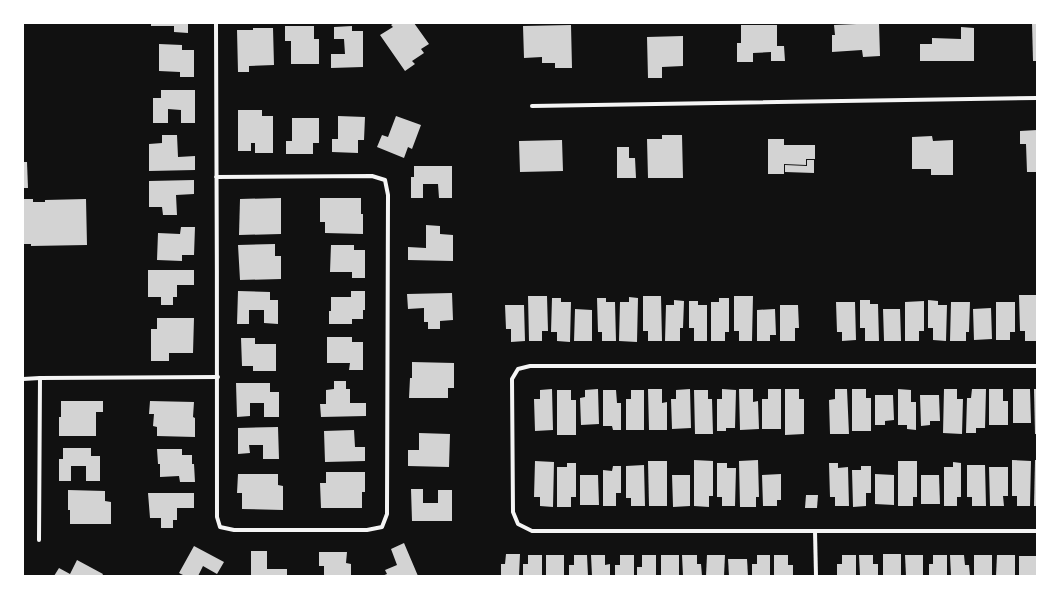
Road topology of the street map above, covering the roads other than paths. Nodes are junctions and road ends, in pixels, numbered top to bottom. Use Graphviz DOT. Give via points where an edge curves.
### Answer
graph roads {
  1 [pos="216,23"];
  2 [pos="1037,98"];
  3 [pos="532,106"];
  4 [pos="216,177"];
  5 [pos="1037,366"];
  6 [pos="218,377"];
  7 [pos="40,378"];
  8 [pos="23,379"];
  9 [pos="815,531"];
  10 [pos="1037,531"];
  11 [pos="39,540"];
  12 [pos="816,576"];
  1 -- 4 [label="street"];
  2 -- 3 [label="street"];
  4 -- 6 [label="street"];
  4 -- 6 [label="street" via="372,176 385,180 388,195 387,514 382,527 367,530 220,528 217,517"];
  5 -- 9 [label="street" via="530,366 518,369 512,379 513,512 518,524 532,531"];
  6 -- 7 [label="street"];
  7 -- 8 [label="street"];
  7 -- 11 [label="street"];
  9 -- 10 [label="street"];
  9 -- 12 [label="street"];
}
